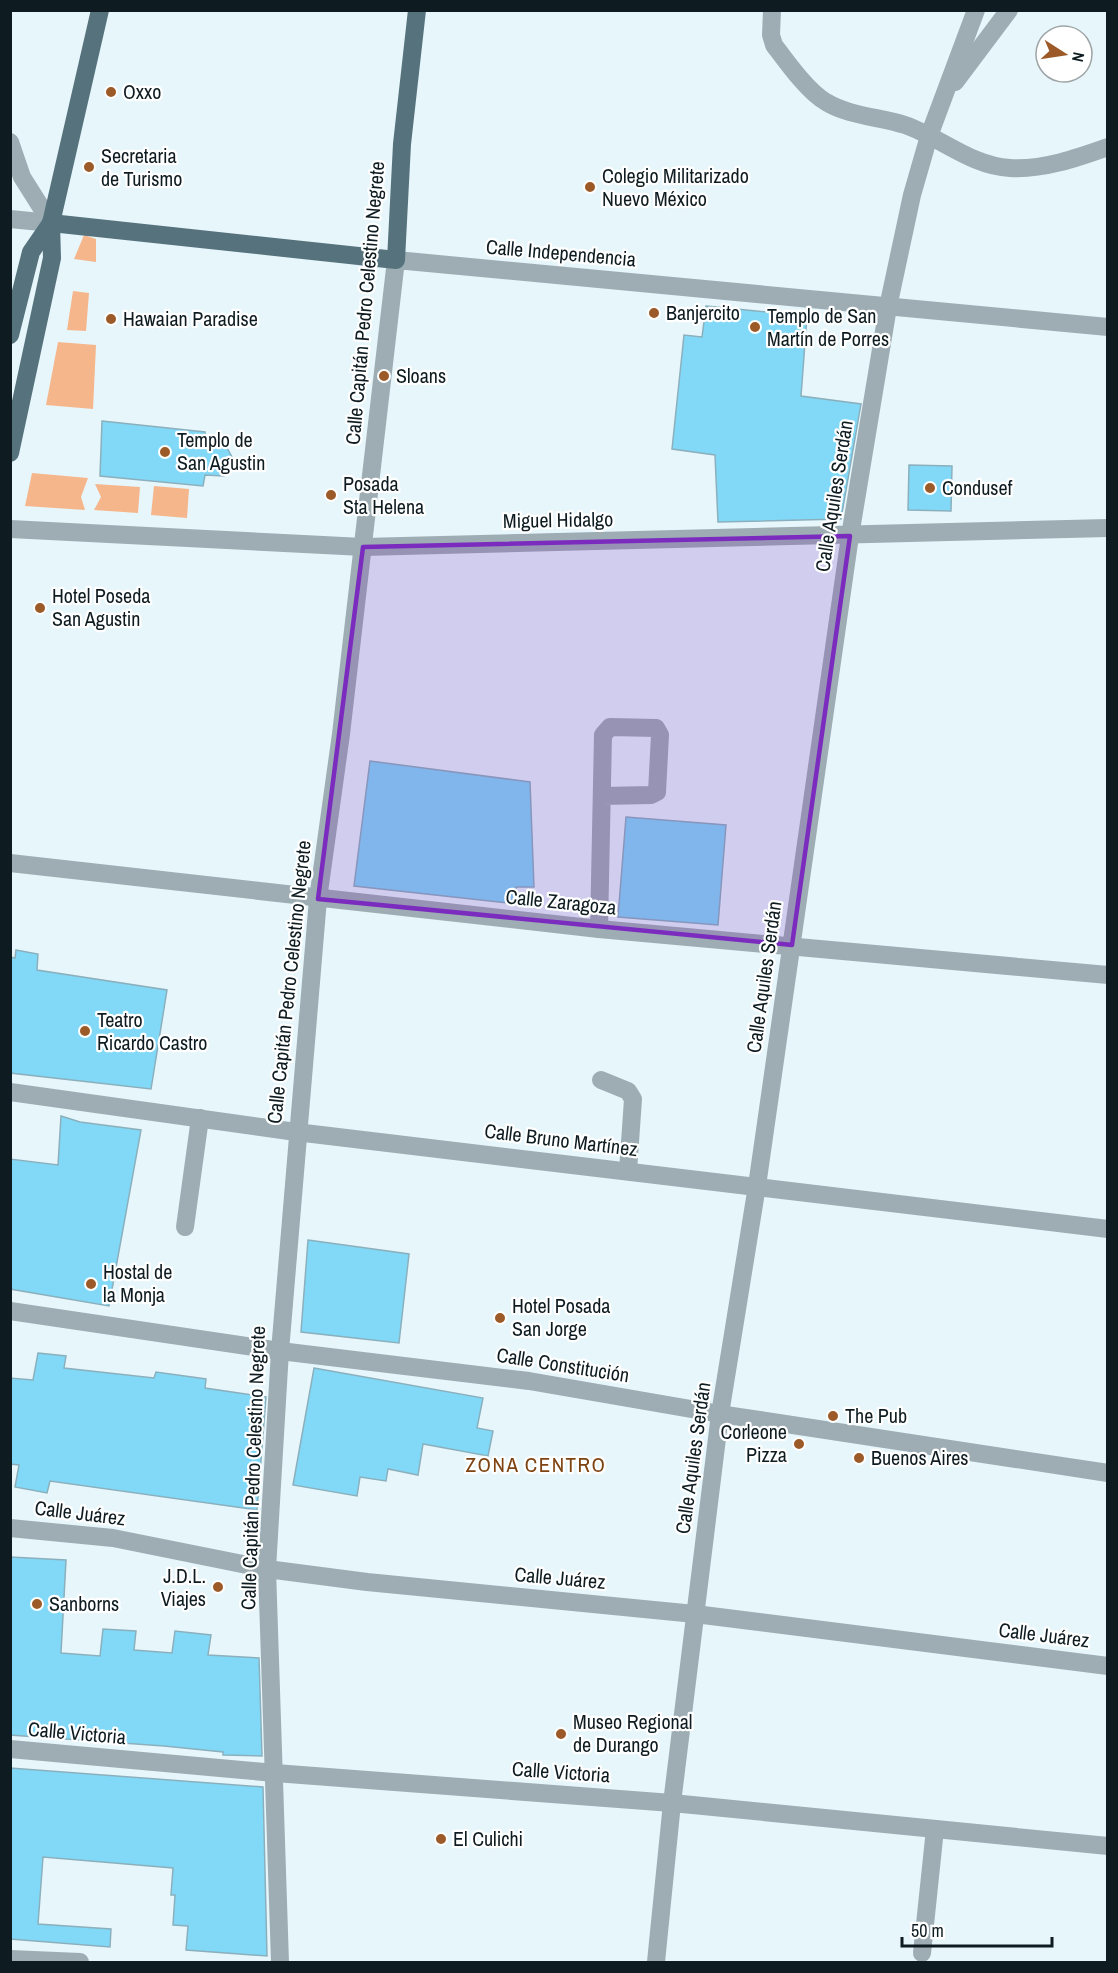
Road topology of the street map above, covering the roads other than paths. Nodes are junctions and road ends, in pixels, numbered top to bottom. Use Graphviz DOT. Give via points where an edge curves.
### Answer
graph roads {
  1 [pos="100,10"];
  2 [pos="417,10"];
  3 [pos="772,10"];
  4 [pos="976,10"];
  5 [pos="1009,10"];
  6 [pos="943,98"];
  7 [pos="929,136"];
  8 [pos="10,142"];
  9 [pos="1107,147"];
  10 [pos="10,219"];
  11 [pos="51,223"];
  12 [pos="396,260"];
  13 [pos="888,307"];
  14 [pos="1107,327"];
  15 [pos="10,335"];
  16 [pos="12,433"];
  17 [pos="10,453"];
  18 [pos="1107,528"];
  19 [pos="10,529"];
  20 [pos="850,536"];
  21 [pos="363,547"];
  22 [pos="602,796"];
  23 [pos="10,863"];
  24 [pos="318,899"];
  25 [pos="599,929"];
  26 [pos="792,945"];
  27 [pos="1107,975"];
  28 [pos="601,1080"];
  29 [pos="10,1092"];
  30 [pos="200,1118"];
  31 [pos="296,1132"];
  32 [pos="627,1171"];
  33 [pos="757,1186"];
  34 [pos="185,1227"];
  35 [pos="1107,1229"];
  36 [pos="10,1311"];
  37 [pos="280,1351"];
  38 [pos="720,1414"];
  39 [pos="1107,1473"];
  40 [pos="10,1528"];
  41 [pos="267,1569"];
  42 [pos="695,1614"];
  43 [pos="1107,1666"];
  44 [pos="10,1749"];
  45 [pos="275,1773"];
  46 [pos="672,1803"];
  47 [pos="935,1829"];
  48 [pos="1107,1846"];
  49 [pos="922,1953"];
  50 [pos="10,1959"];
  51 [pos="80,1962"];
  52 [pos="280,1962"];
  53 [pos="656,1962"];
  1 -- 11 [label="main road"];
  2 -- 12 [label="main road, Calle Capitán Pedro Celestino Negrete" via="402,144"];
  3 -- 7 [label="street" via="774,45 824,102 906,125"];
  4 -- 6 [label="street, Calle Aquiles Serdán"];
  5 -- 6 [label="street"];
  6 -- 7 [label="street, Calle Aquiles Serdán"];
  7 -- 9 [label="street" via="953,150 1007,168 1037,167"];
  7 -- 13 [label="street, Calle Aquiles Serdán"];
  8 -- 11 [label="street" via="22,177"];
  10 -- 11 [label="street, Calle Independencia"];
  11 -- 12 [label="main road, Calle Independencia"];
  11 -- 15 [label="main road" via="32,252"];
  11 -- 16 [label="main road" via="52,258"];
  12 -- 13 [label="street, Calle Independencia"];
  12 -- 21 [label="street, Calle Capitán Pedro Celestino Negrete"];
  13 -- 14 [label="street, Calle Independencia"];
  13 -- 20 [label="street, Calle Aquiles Serdán"];
  16 -- 17 [label="main road"];
  18 -- 20 [label="street, Miguel Hidalgo"];
  19 -- 21 [label="street, Miguel Hidalgo"];
  20 -- 21 [label="street, Miguel Hidalgo"];
  20 -- 26 [label="street, Calle Aquiles Serdán"];
  21 -- 24 [label="street, Calle Capitán Pedro Celestino Negrete"];
  22 -- 22 [label="street" via="604,730 656,728 660,735 657,792"];
  22 -- 25 [label="street"];
  23 -- 24 [label="street, Calle Zaragoza"];
  24 -- 25 [label="street, Calle Zaragoza"];
  24 -- 31 [label="street, Calle Capitán Pedro Celestino Negrete"];
  25 -- 26 [label="street, Calle Zaragoza"];
  26 -- 27 [label="street, Calle Zaragoza"];
  26 -- 33 [label="street, Calle Aquiles Serdán"];
  28 -- 32 [label="street" via="628,1091 633,1099"];
  29 -- 30 [label="street, Calle Bruno Martínez"];
  30 -- 31 [label="street, Calle Bruno Martínez"];
  30 -- 34 [label="street"];
  31 -- 32 [label="street, Calle Bruno Martínez"];
  31 -- 37 [label="street, Calle Capitán Pedro Celestino Negrete"];
  32 -- 33 [label="street, Calle Bruno Martínez"];
  33 -- 35 [label="street, Calle Bruno Martínez"];
  33 -- 38 [label="street, Calle Aquiles Serdán"];
  36 -- 37 [label="street, Calle Constitución"];
  37 -- 38 [label="street, Calle Constitución" via="529,1381"];
  37 -- 41 [label="street, Calle Capitán Pedro Celestino Negrete"];
  38 -- 39 [label="street, Calle Constitución"];
  38 -- 42 [label="street, Calle Aquiles Serdán"];
  40 -- 41 [label="street, Calle Juárez" via="113,1538"];
  41 -- 42 [label="street, Calle Juárez"];
  41 -- 45 [label="street, Calle Capitán Pedro Celestino Negrete"];
  42 -- 43 [label="street, Calle Juárez"];
  42 -- 46 [label="street, Calle Aquiles Serdán"];
  44 -- 45 [label="street, Calle Victoria"];
  45 -- 46 [label="street, Calle Victoria"];
  45 -- 52 [label="street, Calle Capitán Pedro Celestino Negrete"];
  46 -- 47 [label="street, Calle Victoria"];
  46 -- 53 [label="street, Calle Aquiles Serdán"];
  47 -- 48 [label="street, Calle Victoria"];
  47 -- 49 [label="street"];
  50 -- 51 [label="street"];
}
